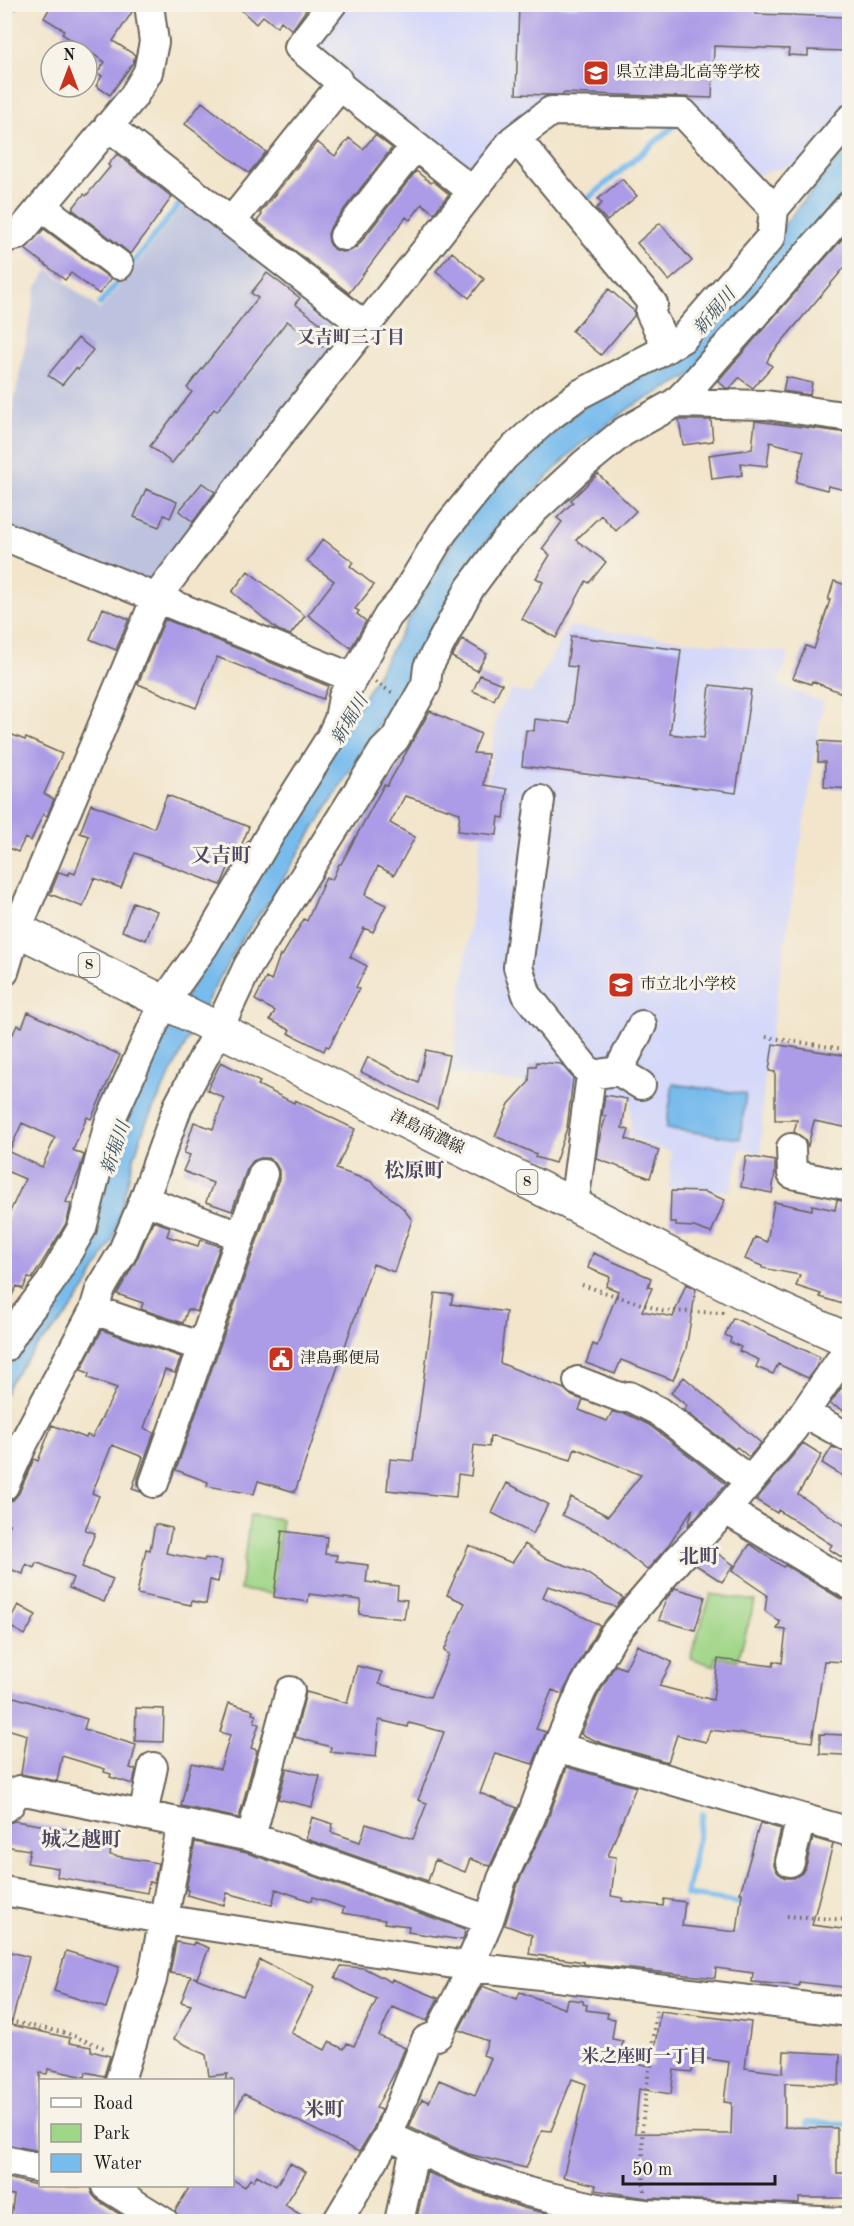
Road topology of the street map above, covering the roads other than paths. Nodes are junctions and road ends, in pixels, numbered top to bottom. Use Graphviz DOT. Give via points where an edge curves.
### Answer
graph roads {
  1 [pos="149,4"];
  2 [pos="332,4"];
  3 [pos="340,86"];
  4 [pos="849,119"];
  5 [pos="108,126"];
  6 [pos="516,138"];
  7 [pos="415,146"];
  8 [pos="472,191"];
  9 [pos="42,207"];
  10 [pos="774,209"];
  11 [pos="844,221"];
  12 [pos="231,222"];
  13 [pos="344,236"];
  14 [pos="4,238"];
  15 [pos="119,265"];
  16 [pos="366,327"];
  17 [pos="667,348"];
  18 [pos="675,403"];
  19 [pos="849,417"];
  20 [pos="4,536"];
  21 [pos="156,598"];
  22 [pos="360,678"];
  23 [pos="540,800"];
  24 [pos="11,926"];
  25 [pos="4,972"];
  26 [pos="169,1005"];
  27 [pos="642,1025"];
  28 [pos="212,1027"];
  29 [pos="617,1077"];
  30 [pos="791,1148"];
  31 [pos="263,1174"];
  32 [pos="849,1186"];
  33 [pos="144,1200"];
  34 [pos="574,1205"];
  35 [pos="241,1236"];
  36 [pos="94,1310"];
  37 [pos="849,1341"];
  38 [pos="849,1346"];
  39 [pos="202,1347"];
  40 [pos="4,1348"];
  41 [pos="578,1381"];
  42 [pos="804,1413"];
  43 [pos="849,1438"];
  44 [pos="750,1481"];
  45 [pos="154,1483"];
  46 [pos="4,1486"];
  47 [pos="726,1510"];
  48 [pos="849,1585"];
  49 [pos="290,1691"];
  50 [pos="557,1747"];
  51 [pos="153,1767"];
  52 [pos="4,1808"];
  53 [pos="143,1815"];
  54 [pos="801,1818"];
  55 [pos="182,1823"];
  56 [pos="849,1832"];
  57 [pos="251,1837"];
  58 [pos="790,1862"];
  59 [pos="4,1891"];
  60 [pos="162,1919"];
  61 [pos="489,1920"];
  62 [pos="471,1967"];
  63 [pos="849,2012"];
  64 [pos="122,2070"];
  65 [pos="388,2136"];
  66 [pos="415,2148"];
  67 [pos="4,2160"];
  68 [pos="39,2168"];
  69 [pos="108,2187"];
  70 [pos="725,2219"];
  71 [pos="164,2222"];
  72 [pos="337,2222"];
  73 [pos="399,2222"];
  74 [pos="845,2222"];
  1 -- 5 [label="street" via="154,42 148,72"];
  2 -- 3 [label="street" via="299,47 338,79"];
  3 -- 7 [label="street"];
  3 -- 12 [label="street"];
  4 -- 10 [label="street"];
  5 -- 9 [label="street"];
  5 -- 12 [label="street"];
  6 -- 8 [label="street"];
  6 -- 10 [label="street" via="551,111 683,113"];
  6 -- 17 [label="street" via="654,303 650,312"];
  7 -- 8 [label="street"];
  7 -- 13 [label="street"];
  8 -- 16 [label="street"];
  9 -- 14 [label="street" via="18,236"];
  9 -- 15 [label="street"];
  10 -- 17 [label="street" via="771,237 682,338"];
  11 -- 18 [label="street"];
  12 -- 16 [label="street"];
  16 -- 21 [label="street"];
  17 -- 22 [label="street" via="580,394 504,457 443,532 388,616"];
  18 -- 19 [label="street" via="766,405"];
  18 -- 28 [label="street" via="623,432 584,464 533,511 482,571 428,667 426,684 395,739 383,751"];
  20 -- 21 [label="street"];
  21 -- 22 [label="street"];
  21 -- 24 [label="street"];
  22 -- 26 [label="street" via="343,697 331,737"];
  23 -- 29 [label="street" via="518,967 527,995"];
  24 -- 25 [label="street"];
  24 -- 26 [label="main road, 津島南濃線 / 8"];
  26 -- 28 [label="main road, 津島南濃線 / 8"];
  26 -- 40 [label="street" via="109,1123 82,1228 50,1283"];
  27 -- 29 [label="street"];
  28 -- 33 [label="street"];
  28 -- 34 [label="main road, 津島南濃線 / 8"];
  29 -- 34 [label="street"];
  30 -- 32 [label="street" via="792,1174"];
  31 -- 35 [label="street"];
  33 -- 35 [label="street"];
  33 -- 36 [label="street"];
  34 -- 37 [label="main road, 津島南濃線 / 8" via="746,1294"];
  35 -- 39 [label="street"];
  36 -- 39 [label="street"];
  36 -- 46 [label="street"];
  38 -- 42 [label="street"];
  39 -- 45 [label="street"];
  41 -- 44 [label="street" via="622,1398 629,1396 658,1411"];
  42 -- 43 [label="street"];
  42 -- 44 [label="street"];
  44 -- 47 [label="street"];
  47 -- 48 [label="street"];
  47 -- 50 [label="street" via="614,1634 582,1690"];
  49 -- 57 [label="street"];
  50 -- 54 [label="street"];
  50 -- 61 [label="street"];
  51 -- 53 [label="street"];
  52 -- 53 [label="street" via="20,1790"];
  53 -- 55 [label="street"];
  54 -- 56 [label="street"];
  54 -- 58 [label="street"];
  55 -- 57 [label="street"];
  55 -- 60 [label="street"];
  57 -- 61 [label="street"];
  59 -- 60 [label="street"];
  60 -- 62 [label="street"];
  60 -- 64 [label="street" via="152,1980"];
  61 -- 62 [label="street"];
  62 -- 63 [label="street"];
  62 -- 65 [label="street" via="438,2035 426,2040"];
  65 -- 66 [label="street"];
  65 -- 72 [label="street"];
  66 -- 70 [label="street" via="463,2170 528,2192 602,2209"];
  66 -- 73 [label="street"];
  67 -- 68 [label="street"];
  69 -- 71 [label="street"];
  70 -- 74 [label="street"];
}
